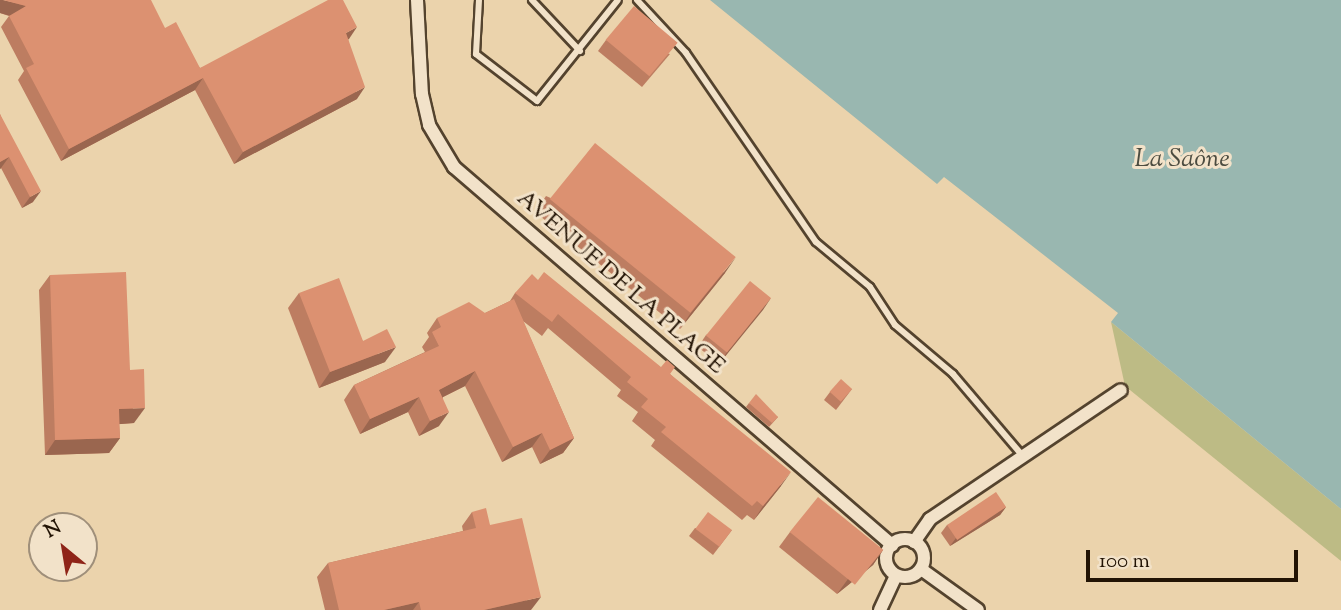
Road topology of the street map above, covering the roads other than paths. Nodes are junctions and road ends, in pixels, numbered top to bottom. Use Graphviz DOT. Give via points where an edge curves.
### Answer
graph roads {
  1 [pos="417,0"];
  2 [pos="479,0"];
  3 [pos="532,0"];
  4 [pos="618,0"];
  5 [pos="637,0"];
  6 [pos="580,51"];
  7 [pos="1121,390"];
  8 [pos="1023,456"];
  9 [pos="914,542"];
  10 [pos="892,545"];
  11 [pos="921,569"];
  12 [pos="896,575"];
  13 [pos="965,606"];
  14 [pos="880,610"];
  15 [pos="978,610"];
  1 -- 10 [label="street, AVENUE DE LA PLAGE" via="422,94 429,125 454,167"];
  2 -- 6 [label="lane" via="476,54 537,101"];
  3 -- 6 [label="lane"];
  4 -- 6 [label="lane"];
  5 -- 8 [label="lane" via="685,53 816,242 870,288 895,325 953,374"];
  7 -- 8 [label="street"];
  8 -- 9 [label="street" via="930,519"];
  9 -- 10 [label="street"];
  9 -- 11 [label="street" via="922,551"];
  10 -- 12 [label="street" via="886,557"];
  11 -- 12 [label="street" via="909,577"];
  11 -- 13 [label="street"];
  12 -- 14 [label="street"];
  13 -- 15 [label="street"];
}
